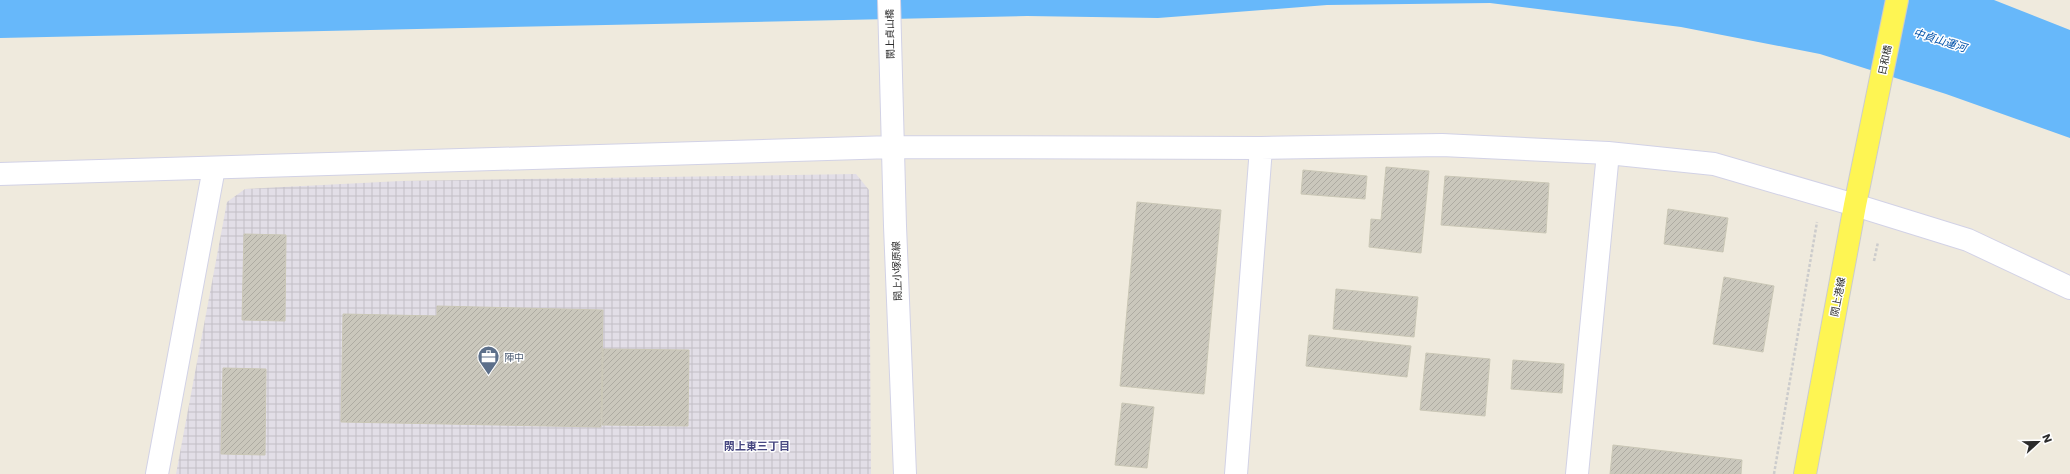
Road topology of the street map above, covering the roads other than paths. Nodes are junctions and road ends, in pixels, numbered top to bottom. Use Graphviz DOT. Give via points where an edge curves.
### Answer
graph roads {
  1 [pos="889,0"];
  2 [pos="1898,0"];
  3 [pos="891,68"];
  4 [pos="1873,121"];
  5 [pos="893,147"];
  6 [pos="1261,148"];
  7 [pos="1608,153"];
  8 [pos="214,168"];
  9 [pos="0,174"];
  10 [pos="1855,205"];
  11 [pos="2070,288"];
  12 [pos="157,474"];
  13 [pos="905,474"];
  14 [pos="1236,474"];
  15 [pos="1577,474"];
  16 [pos="1805,474"];
  1 -- 3 [label="street, 閖上貞山橋"];
  2 -- 4 [label="main road, 日和橋"];
  3 -- 5 [label="street, 閖上小塚原線"];
  4 -- 10 [label="main road, 閖上港線"];
  5 -- 6 [label="street"];
  5 -- 8 [label="street"];
  5 -- 13 [label="street, 閖上小塚原線"];
  6 -- 7 [label="street" via="1442,144"];
  6 -- 14 [label="street"];
  7 -- 10 [label="street" via="1714,164"];
  7 -- 15 [label="street"];
  8 -- 9 [label="street"];
  8 -- 12 [label="street"];
  10 -- 11 [label="street" via="1968,240"];
  10 -- 16 [label="main road, 閖上港線"];
}
